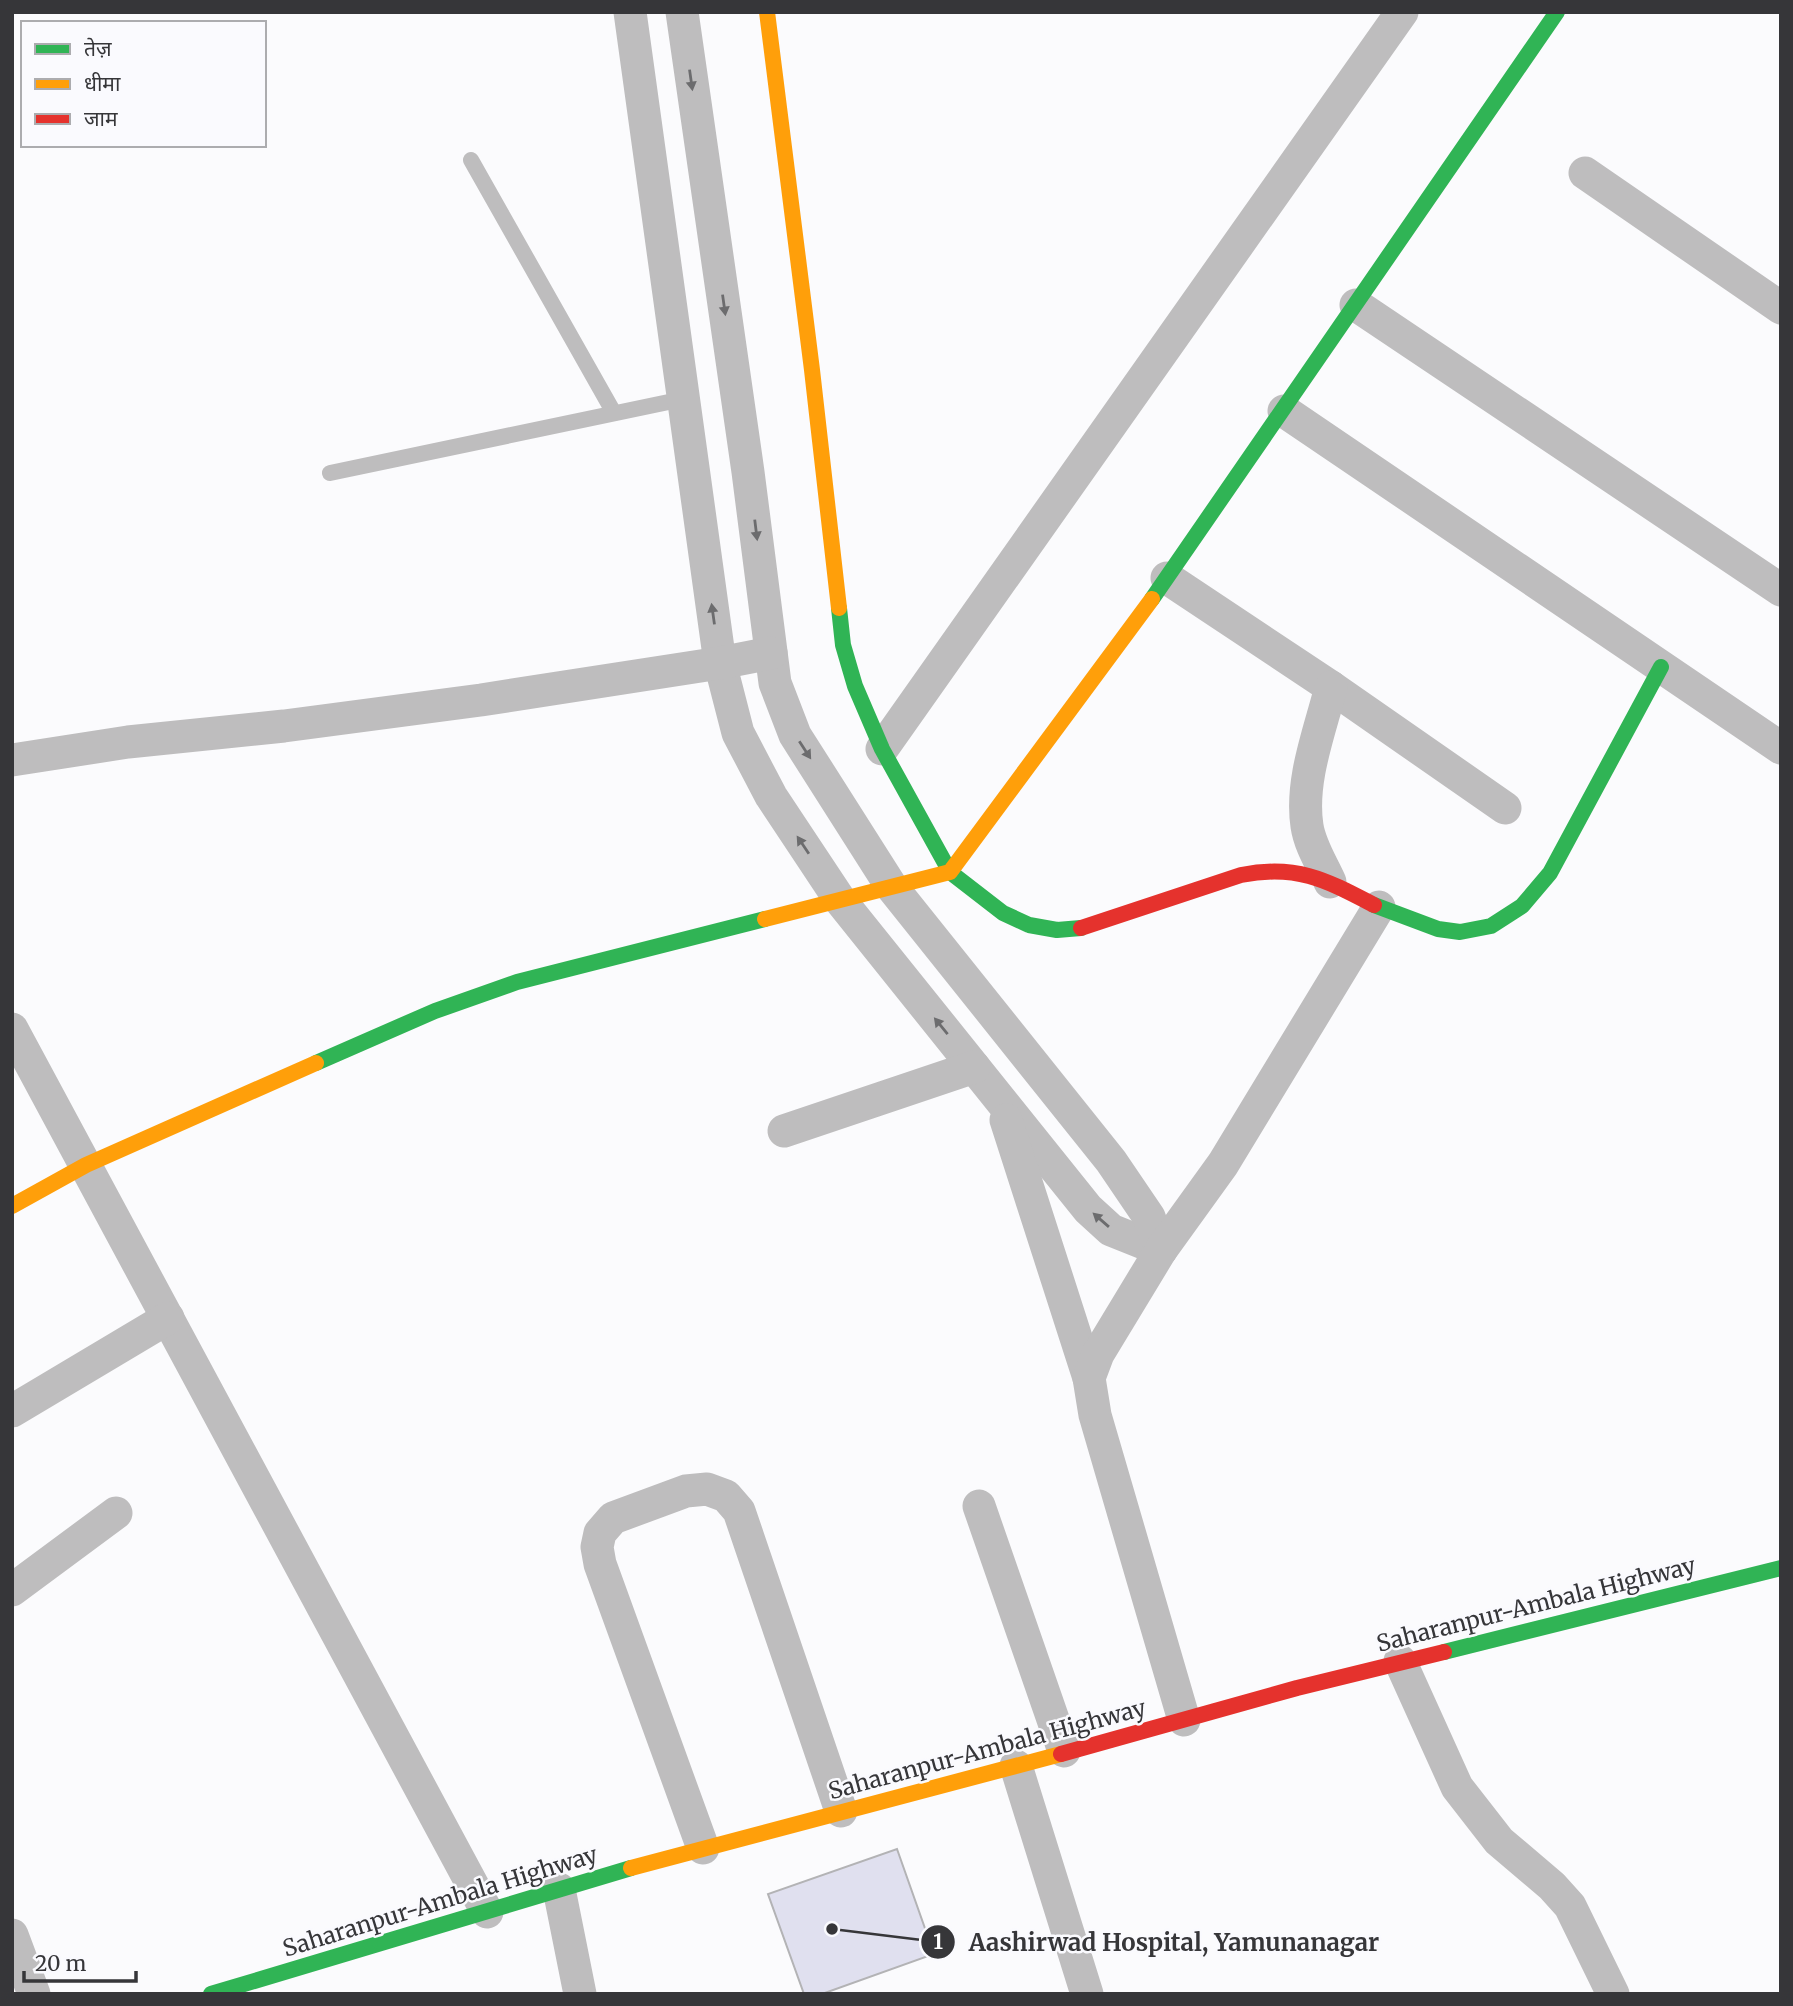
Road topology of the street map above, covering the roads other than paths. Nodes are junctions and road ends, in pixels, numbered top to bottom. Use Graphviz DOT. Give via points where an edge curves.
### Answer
graph roads {
  1 [pos="630,12"];
  2 [pos="682,12"];
  3 [pos="1402,12"];
  4 [pos="1557,12"];
  5 [pos="772,18"];
  6 [pos="471,160"];
  7 [pos="1585,173"];
  8 [pos="1356,305"];
  9 [pos="1781,309"];
  10 [pos="683,398"];
  11 [pos="1284,411"];
  12 [pos="614,413"];
  13 [pos="330,473"];
  14 [pos="1167,578"];
  15 [pos="1781,590"];
  16 [pos="771,653"];
  17 [pos="720,663"];
  18 [pos="1661,667"];
  19 [pos="1331,687"];
  20 [pos="1781,748"];
  21 [pos="882,749"];
  22 [pos="12,760"];
  23 [pos="1505,808"];
  24 [pos="950,872"];
  25 [pos="1330,882"];
  26 [pos="891,886"];
  27 [pos="840,900"];
  28 [pos="1379,907"];
  29 [pos="12,1029"];
  30 [pos="974,1068"];
  31 [pos="1000,1100"];
  32 [pos="784,1131"];
  33 [pos="86,1165"];
  34 [pos="12,1206"];
  35 [pos="1161,1250"];
  36 [pos="168,1318"];
  37 [pos="1089,1378"];
  38 [pos="12,1411"];
  39 [pos="979,1507"];
  40 [pos="116,1513"];
  41 [pos="1781,1567"];
  42 [pos="12,1590"];
  43 [pos="1400,1661"];
  44 [pos="1184,1720"];
  45 [pos="1064,1751"];
  46 [pos="1016,1766"];
  47 [pos="841,1811"];
  48 [pos="704,1848"];
  49 [pos="559,1889"];
  50 [pos="487,1912"];
  51 [pos="12,1935"];
  52 [pos="34,1994"];
  53 [pos="211,1994"];
  54 [pos="580,1994"];
  55 [pos="1087,1994"];
  56 [pos="1613,1994"];
  1 -- 10 [label="street"];
  2 -- 16 [label="street, one-way"];
  3 -- 21 [label="street"];
  4 -- 8 [label="street"];
  5 -- 21 [label="street" via="843,645"];
  6 -- 12 [label="lane"];
  7 -- 9 [label="street"];
  8 -- 11 [label="street"];
  8 -- 15 [label="street"];
  10 -- 12 [label="lane"];
  17 -- 10 [label="street, one-way"];
  11 -- 14 [label="street"];
  11 -- 18 [label="street"];
  12 -- 13 [label="lane"];
  14 -- 19 [label="street"];
  14 -- 24 [label="street"];
  16 -- 17 [label="street"];
  16 -- 26 [label="street, one-way" via="775,683 795,735"];
  17 -- 22 [label="street" via="481,700"];
  27 -- 17 [label="street, one-way" via="771,796 738,733"];
  18 -- 20 [label="street"];
  18 -- 28 [label="street" via="1550,873 1522,906 1491,926 1460,933"];
  19 -- 23 [label="street"];
  19 -- 25 [label="street" via="1308,777 1306,803 1307,828"];
  21 -- 24 [label="street"];
  24 -- 25 [label="street" via="1003,913 1029,925 1057,930 1084,928 1266,870 1293,871"];
  24 -- 26 [label="street"];
  25 -- 28 [label="street"];
  26 -- 27 [label="street"];
  26 -- 35 [label="street" via="1111,1161 1149,1217"];
  30 -- 27 [label="street, one-way"];
  27 -- 33 [label="street" via="517,982 435,1011"];
  28 -- 35 [label="street" via="1223,1164"];
  29 -- 33 [label="street"];
  30 -- 31 [label="street"];
  30 -- 32 [label="street"];
  35 -- 31 [label="street, one-way" via="1111,1230 1088,1209"];
  31 -- 37 [label="street"];
  33 -- 34 [label="street"];
  33 -- 36 [label="street"];
  35 -- 37 [label="street" via="1098,1354"];
  36 -- 38 [label="street"];
  36 -- 50 [label="street"];
  37 -- 44 [label="street" via="1095,1415"];
  39 -- 45 [label="street"];
  40 -- 42 [label="street"];
  41 -- 43 [label="street, Saharanpur-Ambala Highway"];
  43 -- 44 [label="street, Saharanpur-Ambala Highway"];
  43 -- 56 [label="street" via="1457,1787 1499,1841 1570,1906"];
  44 -- 45 [label="street, Saharanpur-Ambala Highway"];
  45 -- 46 [label="street, Saharanpur-Ambala Highway"];
  46 -- 47 [label="street, Saharanpur-Ambala Highway"];
  46 -- 55 [label="street"];
  47 -- 48 [label="street, Saharanpur-Ambala Highway"];
  47 -- 48 [label="street" via="739,1511 726,1496 707,1489 686,1491 612,1518 600,1533 597,1547"];
  48 -- 49 [label="street, Saharanpur-Ambala Highway"];
  49 -- 50 [label="street, Saharanpur-Ambala Highway"];
  49 -- 54 [label="street"];
  50 -- 53 [label="street, Saharanpur-Ambala Highway"];
  51 -- 52 [label="street"];
}
